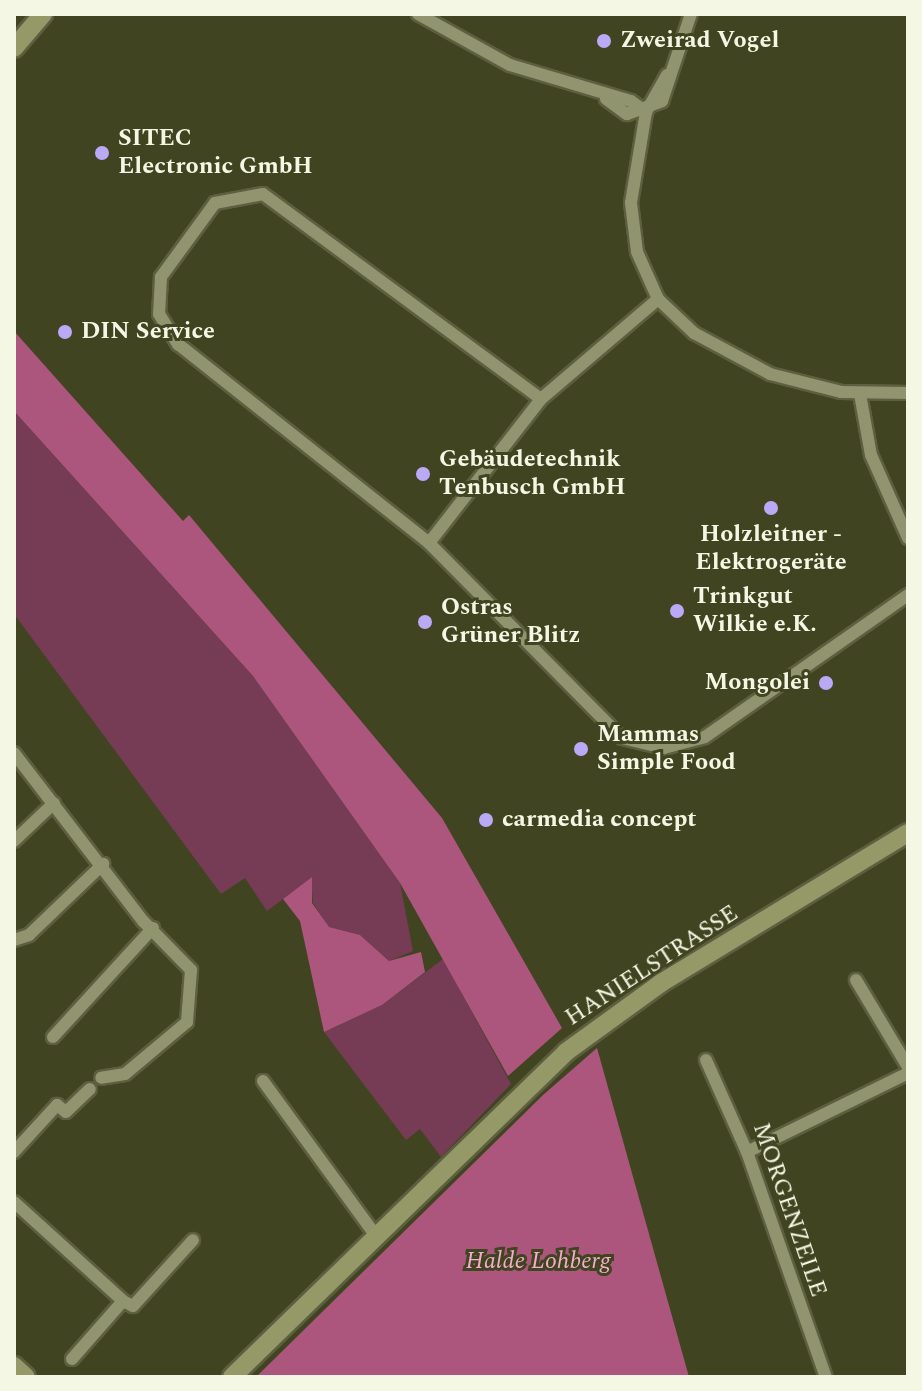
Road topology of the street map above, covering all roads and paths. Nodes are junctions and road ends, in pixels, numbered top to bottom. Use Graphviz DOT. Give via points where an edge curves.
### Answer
graph roads {
  1 [pos="43,14"];
  2 [pos="418,14"];
  3 [pos="691,14"];
  4 [pos="17,38"];
  5 [pos="646,112"];
  6 [pos="658,299"];
  7 [pos="908,393"];
  8 [pos="860,394"];
  9 [pos="541,399"];
  10 [pos="908,538"];
  11 [pos="429,543"];
  12 [pos="908,595"];
  13 [pos="14,753"];
  14 [pos="54,803"];
  15 [pos="908,833"];
  16 [pos="14,841"];
  17 [pos="103,864"];
  18 [pos="153,928"];
  19 [pos="14,940"];
  20 [pos="856,980"];
  21 [pos="53,1037"];
  22 [pos="706,1060"];
  23 [pos="908,1070"];
  24 [pos="101,1078"];
  25 [pos="263,1081"];
  26 [pos="90,1089"];
  27 [pos="14,1152"];
  28 [pos="747,1152"];
  29 [pos="14,1202"];
  30 [pos="376,1236"];
  31 [pos="193,1240"];
  32 [pos="123,1301"];
  33 [pos="72,1359"];
  34 [pos="14,1366"];
  35 [pos="26,1377"];
  36 [pos="232,1377"];
  37 [pos="826,1377"];
  1 -- 4 [label="main road"];
  2 -- 5 [label="street" via="510,65 606,99 631,101"];
  3 -- 5 [label="street" via="662,101"];
  5 -- 6 [label="street" via="631,203 637,252"];
  6 -- 8 [label="street" via="694,333 741,361"];
  6 -- 9 [label="street"];
  7 -- 8 [label="street"];
  8 -- 10 [label="street" via="871,455"];
  9 -- 11 [label="street"];
  9 -- 11 [label="street" via="279,201 246,192 230,196 197,223 161,277 156,295 165,329"];
  11 -- 12 [label="street" via="579,702 622,738 646,746 705,737"];
  13 -- 14 [label="street"];
  14 -- 16 [label="street"];
  14 -- 17 [label="street"];
  15 -- 30 [label="main road, HANIELSTRASSE" via="608,1018 531,1082"];
  17 -- 18 [label="street"];
  17 -- 19 [label="street" via="29,935"];
  18 -- 21 [label="street"];
  18 -- 24 [label="street" via="191,970 190,1013 125,1074"];
  20 -- 23 [label="street"];
  22 -- 28 [label="street, MORGENZEILE"];
  23 -- 28 [label="street"];
  25 -- 30 [label="street"];
  26 -- 27 [label="street" via="66,1112 57,1105"];
  28 -- 37 [label="street, MORGENZEILE"];
  29 -- 32 [label="street"];
  30 -- 36 [label="main road, HANIELSTRASSE"];
  31 -- 32 [label="street" via="133,1306"];
  32 -- 33 [label="street"];
  34 -- 35 [label="main road"];
}
